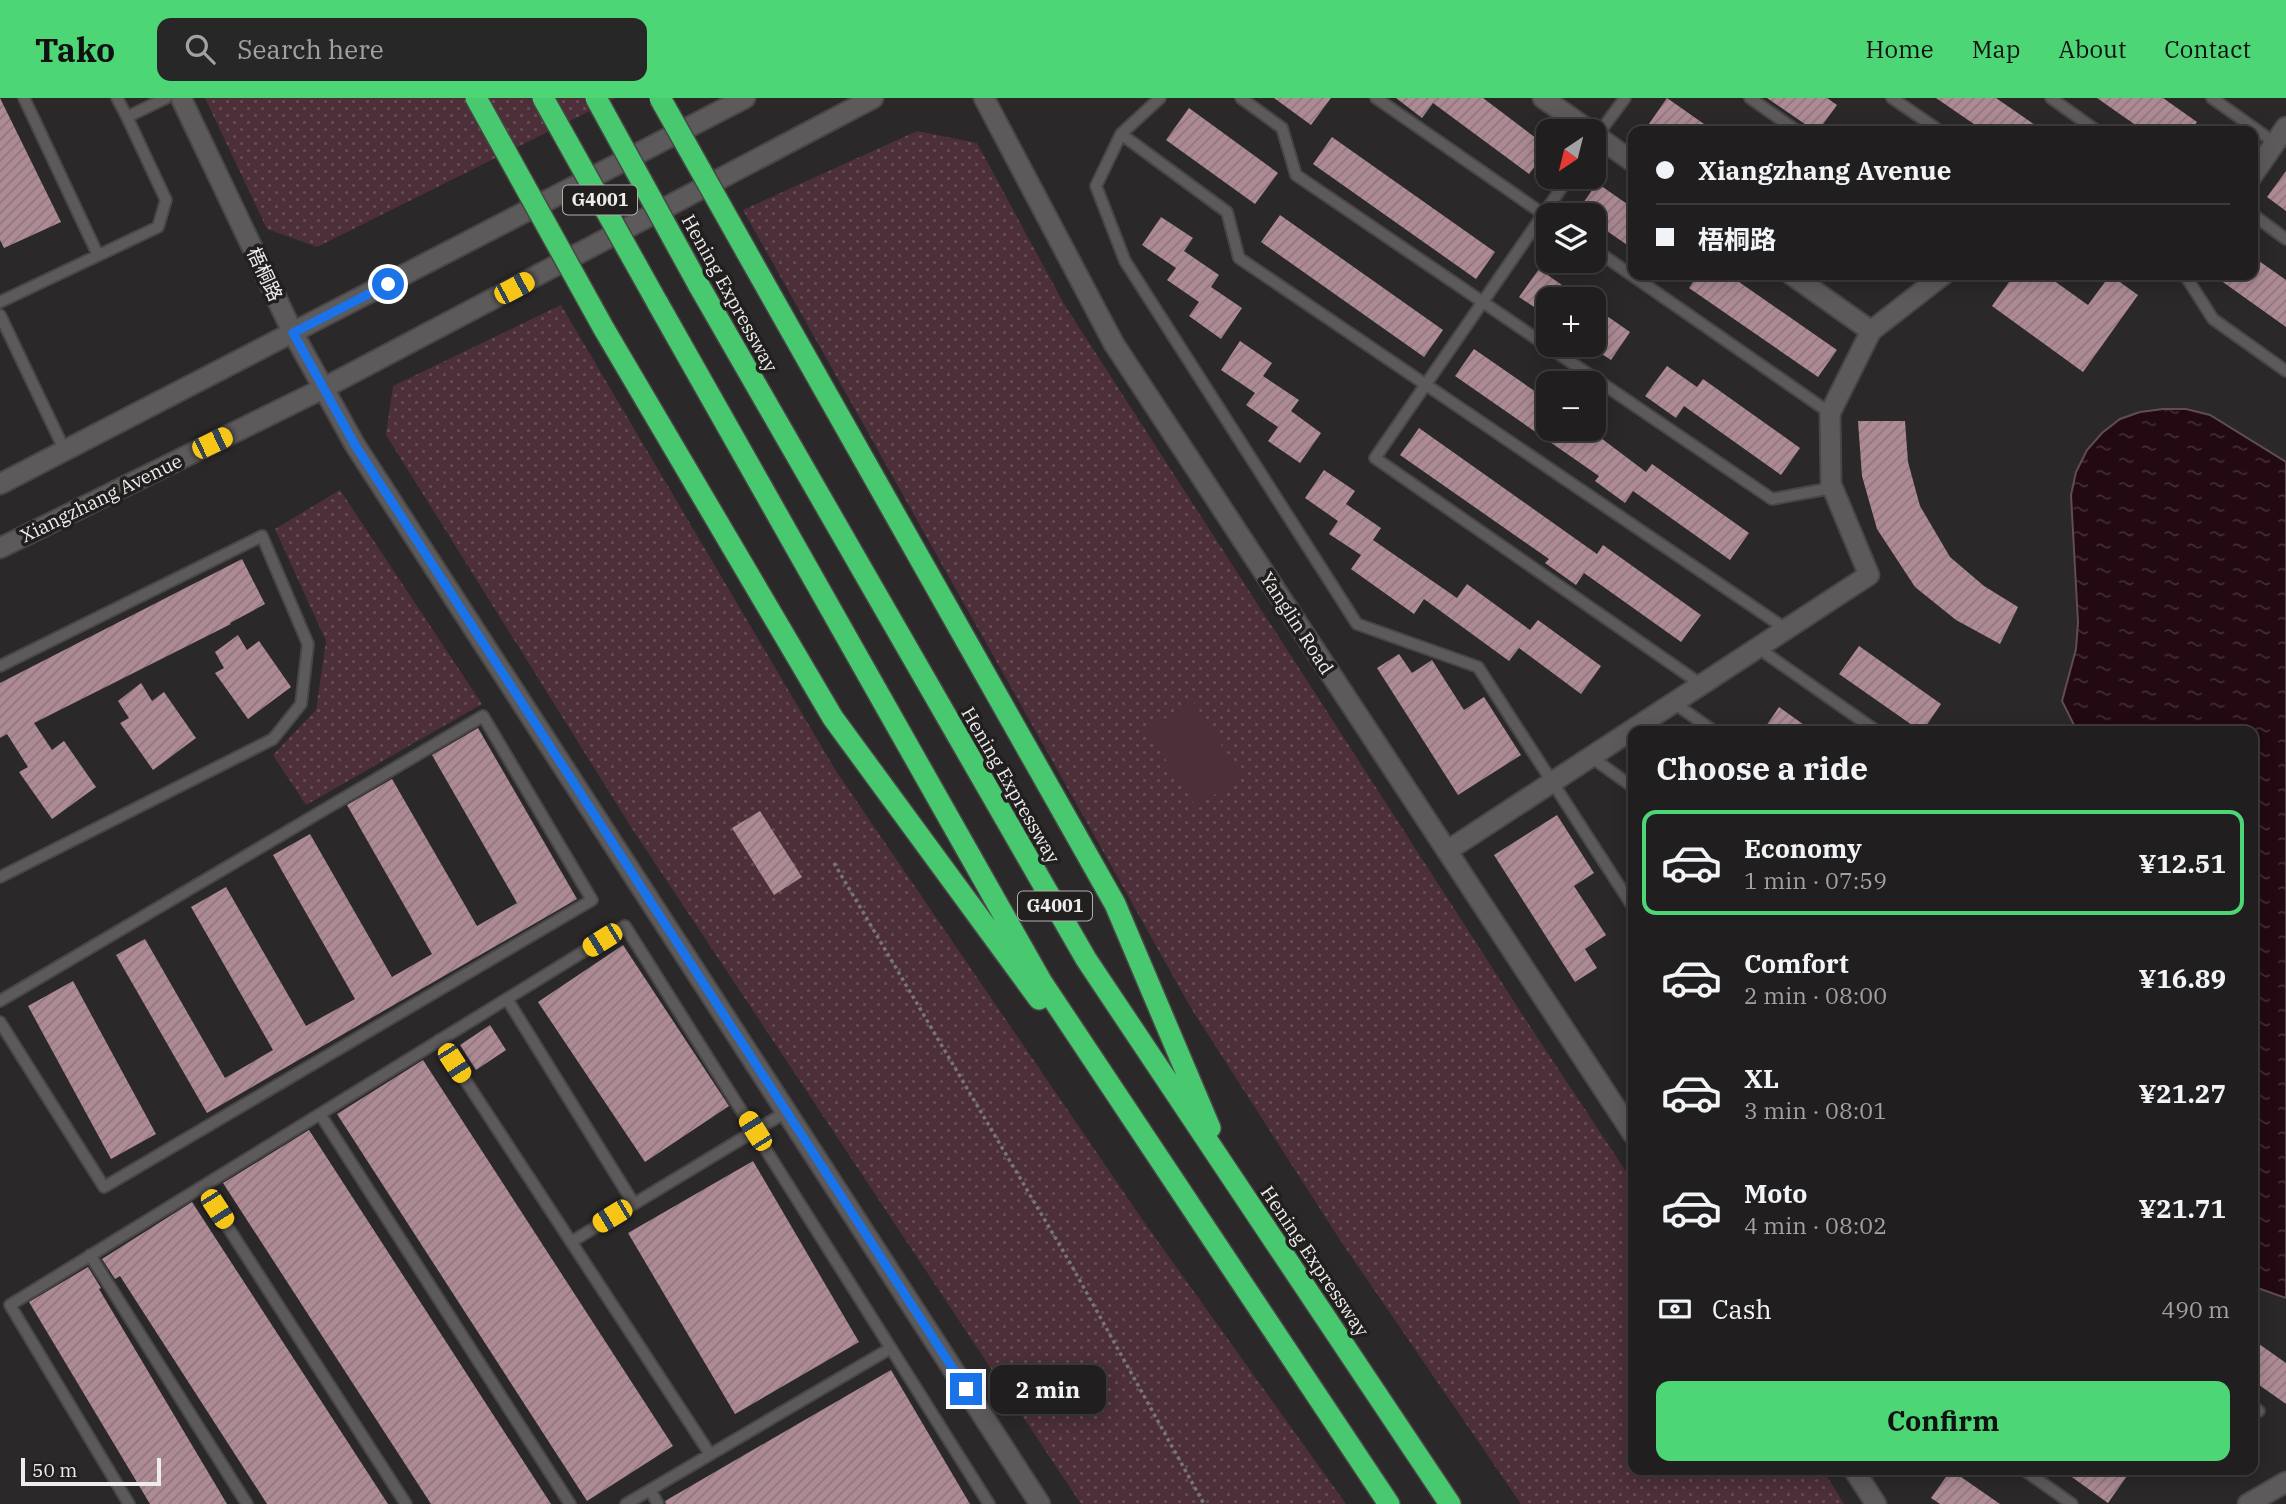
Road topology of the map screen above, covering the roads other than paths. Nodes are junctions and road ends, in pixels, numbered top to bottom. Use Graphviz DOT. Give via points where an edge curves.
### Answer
graph roads {
  1 [pos="24,98"];
  2 [pos="117,98"];
  3 [pos="166,98"];
  4 [pos="181,98"];
  5 [pos="476,98"];
  6 [pos="543,98"];
  7 [pos="596,98"];
  8 [pos="660,98"];
  9 [pos="745,98"];
  10 [pos="873,98"];
  11 [pos="984,98"];
  12 [pos="1160,98"];
  13 [pos="1241,98"];
  14 [pos="1376,98"];
  15 [pos="1543,98"];
  16 [pos="1625,98"];
  17 [pos="1750,98"];
  18 [pos="1892,98"];
  19 [pos="2051,98"];
  20 [pos="2212,98"];
  21 [pos="127,117"];
  22 [pos="1572,119"];
  23 [pos="1606,121"];
  24 [pos="1790,126"];
  25 [pos="1933,126"];
  26 [pos="2090,126"];
  27 [pos="1121,134"];
  28 [pos="2281,135"];
  29 [pos="1606,143"];
  30 [pos="1628,159"];
  31 [pos="2258,168"];
  32 [pos="1536,209"];
  33 [pos="2258,218"];
  34 [pos="1536,230"];
  35 [pos="2286,239"];
  36 [pos="99,255"];
  37 [pos="1606,258"];
  38 [pos="1628,273"];
  39 [pos="1637,280"];
  40 [pos="1799,280"];
  41 [pos="1937,280"];
  42 [pos="2188,280"];
  43 [pos="0,302"];
  44 [pos="1483,302"];
  45 [pos="0,315"];
  46 [pos="1871,331"];
  47 [pos="293,333"];
  48 [pos="2286,371"];
  49 [pos="1426,385"];
  50 [pos="322,389"];
  51 [pos="1830,413"];
  52 [pos="65,451"];
  53 [pos="1,480"];
  54 [pos="1832,488"];
  55 [pos="0,548"];
  56 [pos="1786,629"];
  57 [pos="1758,648"];
  58 [pos="0,666"];
  59 [pos="1702,685"];
  60 [pos="1674,703"];
  61 [pos="1639,726"];
  62 [pos="1707,726"];
  63 [pos="1869,726"];
  64 [pos="1628,733"];
  65 [pos="1591,757"];
  66 [pos="1553,782"];
  67 [pos="1628,783"];
  68 [pos="1447,851"];
  69 [pos="0,877"];
  70 [pos="1628,899"];
  71 [pos="507,999"];
  72 [pos="0,1001"];
  73 [pos="0,1022"];
  74 [pos="439,1040"];
  75 [pos="786,1112"];
  76 [pos="320,1114"];
  77 [pos="1628,1126"];
  78 [pos="755,1131"];
  79 [pos="1230,1175"];
  80 [pos="202,1187"];
  81 [pos="1185,1198"];
  82 [pos="634,1204"];
  83 [pos="570,1242"];
  84 [pos="90,1255"];
  85 [pos="891,1348"];
  86 [pos="710,1454"];
  87 [pos="1857,1475"];
  88 [pos="2031,1475"];
  89 [pos="2286,1482"];
  90 [pos="650,1490"];
  91 [pos="129,1504"];
  92 [pos="247,1504"];
  93 [pos="406,1504"];
  94 [pos="570,1504"];
  95 [pos="626,1504"];
  96 [pos="658,1504"];
  97 [pos="989,1504"];
  98 [pos="1040,1504"];
  99 [pos="1389,1504"];
  100 [pos="1450,1504"];
  101 [pos="1876,1504"];
  102 [pos="2072,1504"];
  103 [pos="2248,1504"];
  1 -- 36 [label="lane"];
  2 -- 21 [label="lane"];
  3 -- 21 [label="lane"];
  4 -- 47 [label="street, 梧桐路"];
  5 -- 81 [label="highway, bridge" via="604,329 833,718"];
  6 -- 81 [label="highway, G4001, bridge" via="1041,981"];
  7 -- 79 [label="highway, Hening Expressway / G4001, bridge" via="1086,959"];
  8 -- 79 [label="highway, bridge" via="1115,904"];
  9 -- 47 [label="street"];
  10 -- 50 [label="street, Xiangzhang Avenue"];
  11 -- 68 [label="street, Yanglin Road" via="1114,344"];
  12 -- 27 [label="lane"];
  13 -- 44 [label="lane" via="1282,128 1296,175"];
  14 -- 32 [label="lane"];
  15 -- 22 [label="street"];
  16 -- 23 [label="lane"];
  17 -- 24 [label="lane"];
  18 -- 25 [label="lane"];
  19 -- 26 [label="lane"];
  20 -- 28 [label="lane"];
  21 -- 36 [label="lane" via="166,200 158,227"];
  27 -- 49 [label="lane" via="1227,212 1238,258"];
  27 -- 66 [label="lane" via="1096,186 1125,261 1357,624 1478,667"];
  28 -- 31 [label="street"];
  29 -- 30 [label="street"];
  33 -- 35 [label="lane"];
  34 -- 44 [label="lane"];
  36 -- 43 [label="lane"];
  37 -- 38 [label="lane"];
  39 -- 51 [label="lane"];
  40 -- 46 [label="street"];
  41 -- 46 [label="street"];
  42 -- 48 [label="lane" via="2213,319"];
  44 -- 49 [label="lane"];
  44 -- 54 [label="lane" via="1772,499"];
  45 -- 52 [label="lane"];
  46 -- 51 [label="street"];
  47 -- 50 [label="street, 梧桐路"];
  47 -- 52 [label="street"];
  49 -- 56 [label="lane"];
  49 -- 59 [label="lane" via="1375,458"];
  50 -- 55 [label="street, Xiangzhang Avenue"];
  50 -- 75 [label="street, 梧桐路"];
  51 -- 54 [label="street"];
  52 -- 53 [label="street"];
  54 -- 56 [label="street" via="1869,575"];
  56 -- 57 [label="street"];
  57 -- 59 [label="street"];
  57 -- 63 [label="lane"];
  58 -- 69 [label="lane" via="262,536 308,644 301,704 273,739"];
  59 -- 60 [label="street"];
  60 -- 61 [label="street"];
  60 -- 62 [label="lane"];
  64 -- 65 [label="street"];
  65 -- 66 [label="street"];
  65 -- 67 [label="lane"];
  66 -- 68 [label="street"];
  66 -- 70 [label="lane"];
  68 -- 77 [label="street, Yanglin Road"];
  71 -- 74 [label="lane"];
  71 -- 78 [label="lane" via="625,926"];
  71 -- 82 [label="lane"];
  72 -- 73 [label="lane" via="483,716 592,900 104,1187"];
  74 -- 76 [label="lane"];
  74 -- 83 [label="lane"];
  75 -- 78 [label="lane"];
  75 -- 98 [label="street, 梧桐路"];
  76 -- 80 [label="lane"];
  76 -- 94 [label="lane"];
  78 -- 82 [label="lane"];
  78 -- 85 [label="lane"];
  79 -- 100 [label="highway, Hening Expressway / G4001"];
  80 -- 84 [label="lane"];
  80 -- 93 [label="lane"];
  81 -- 99 [label="highway, G4001"];
  82 -- 83 [label="lane"];
  83 -- 86 [label="lane"];
  84 -- 91 [label="lane" via="10,1305"];
  84 -- 92 [label="lane"];
  85 -- 86 [label="lane"];
  85 -- 97 [label="lane"];
  86 -- 90 [label="lane"];
  87 -- 101 [label="street"];
  88 -- 102 [label="lane"];
  89 -- 103 [label="street"];
  90 -- 95 [label="lane"];
  90 -- 96 [label="lane"];
}
